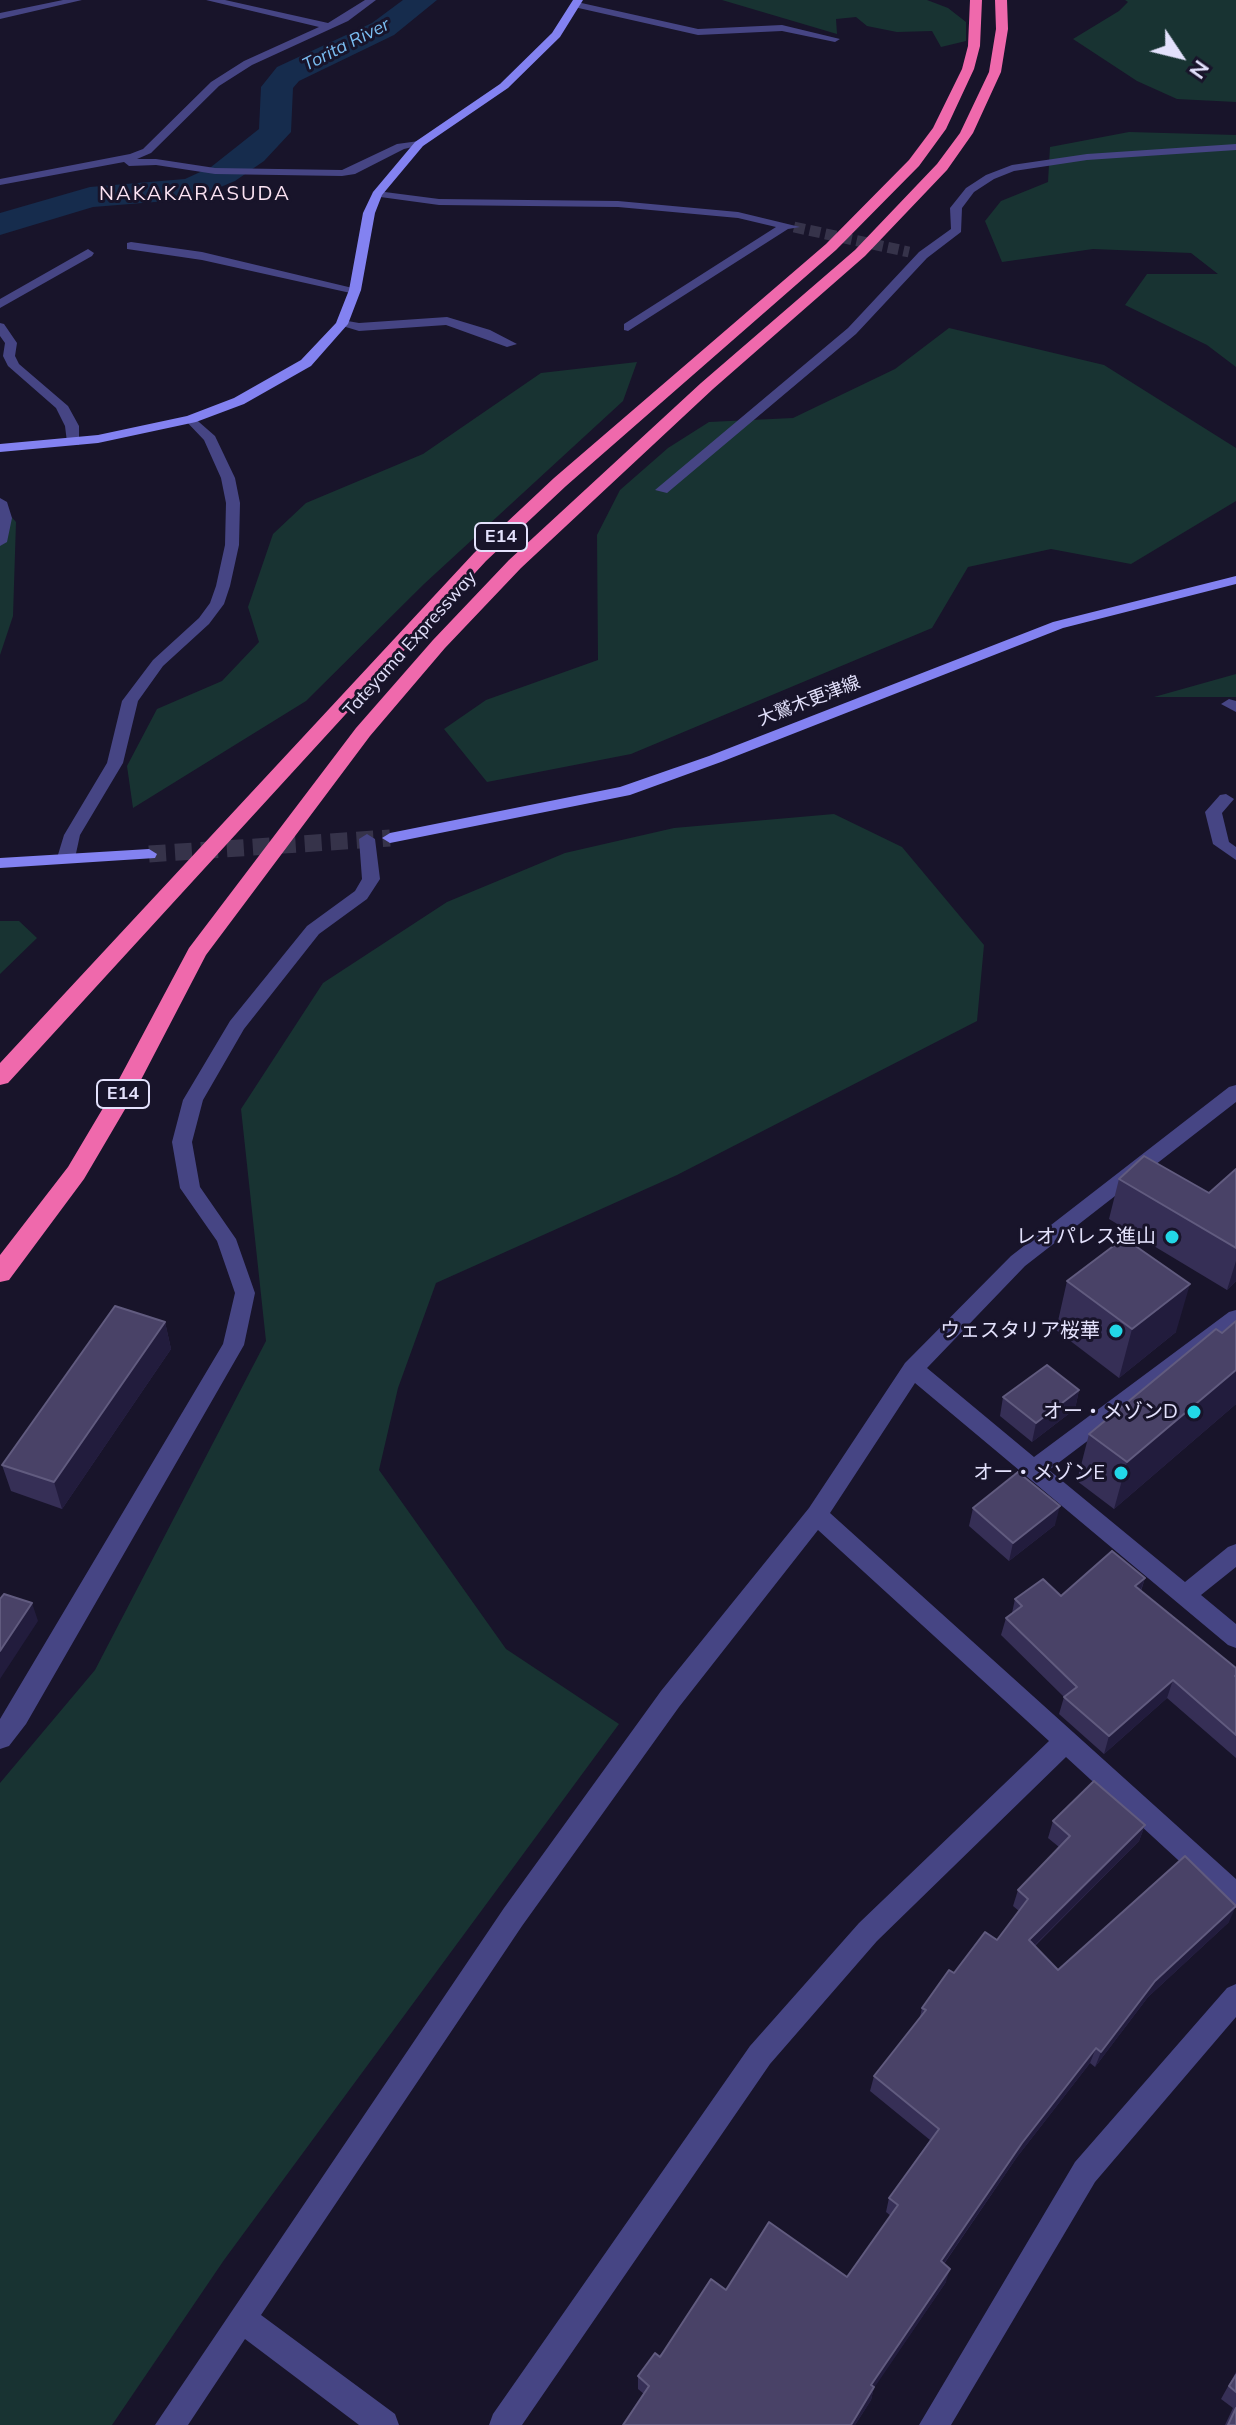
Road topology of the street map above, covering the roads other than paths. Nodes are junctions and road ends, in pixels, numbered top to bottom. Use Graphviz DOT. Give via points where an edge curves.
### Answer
graph roads {
  1 [pos="77,0"];
  2 [pos="211,0"];
  3 [pos="371,0"];
  4 [pos="976,0"];
  5 [pos="1001,0"];
  6 [pos="578,2"];
  7 [pos="0,16"];
  8 [pos="330,26"];
  9 [pos="835,39"];
  10 [pos="419,144"];
  11 [pos="1236,147"];
  12 [pos="81,166"];
  13 [pos="0,182"];
  14 [pos="377,194"];
  15 [pos="131,246"];
  16 [pos="88,253"];
  17 [pos="355,290"];
  18 [pos="0,304"];
  19 [pos="342,324"];
  20 [pos="0,327"];
  21 [pos="628,327"];
  22 [pos="511,344"];
  23 [pos="191,419"];
  24 [pos="74,442"];
  25 [pos="0,448"];
  26 [pos="662,490"];
  27 [pos="0,502"];
  28 [pos="0,542"];
  29 [pos="1236,580"];
  30 [pos="1226,799"];
  31 [pos="390,838"];
  32 [pos="367,839"];
  33 [pos="149,854"];
  34 [pos="1236,855"];
  35 [pos="66,858"];
  36 [pos="1,864"];
  37 [pos="0,1077"];
  38 [pos="1236,1092"];
  39 [pos="0,1273"];
  40 [pos="1236,1318"];
  41 [pos="913,1369"];
  42 [pos="1034,1469"];
  43 [pos="817,1515"];
  44 [pos="1236,1554"];
  45 [pos="1185,1595"];
  46 [pos="1236,1638"];
  47 [pos="0,1738"];
  48 [pos="1066,1741"];
  49 [pos="1236,1896"];
  50 [pos="1236,1997"];
  51 [pos="244,2320"];
  52 [pos="170,2425"];
  53 [pos="384,2425"];
  54 [pos="504,2425"];
  55 [pos="934,2425"];
  1 -- 7 [label="street"];
  2 -- 8 [label="street"];
  3 -- 8 [label="street"];
  4 -- 37 [label="highway, Tateyama Expressway / E14" via="968,69 939,129 914,163 831,247 480,557"];
  5 -- 39 [label="highway, Tateyama Expressway / E14" via="995,72 966,133 942,167 860,253 695,396 515,564 363,732 197,953 76,1173"];
  6 -- 9 [label="street" via="698,32 782,28"];
  6 -- 10 [label="street" via="556,35 504,86"];
  8 -- 12 [label="street" via="215,84 147,151"];
  10 -- 12 [label="street" via="401,146 351,172 215,171 175,164"];
  10 -- 14 [label="street"];
  11 -- 26 [label="street" via="1087,157 1012,168 990,177 956,208 957,230 946,241 916,253 852,331"];
  12 -- 13 [label="street"];
  14 -- 17 [label="street"];
  14 -- 21 [label="street" via="439,202 618,204 738,215 790,226"];
  15 -- 17 [label="street"];
  16 -- 18 [label="street"];
  17 -- 19 [label="street"];
  19 -- 22 [label="street" via="447,321"];
  19 -- 23 [label="street" via="306,363 273,384"];
  20 -- 24 [label="street" via="11,343 14,366 61,406"];
  23 -- 24 [label="street"];
  23 -- 35 [label="street" via="210,439 233,503 232,545 223,586 204,621 158,663 130,701 115,763 72,835"];
  24 -- 25 [label="street"];
  27 -- 28 [label="street" via="5,518"];
  29 -- 31 [label="street, 大鷲木更津線" via="1058,625 624,791"];
  30 -- 34 [label="street" via="1213,812 1221,844"];
  32 -- 47 [label="street" via="371,879 361,895 313,930 237,1025 193,1100 185,1128 182,1142 190,1188 226,1239 245,1293 233,1345"];
  33 -- 35 [label="street"];
  35 -- 36 [label="street"];
  38 -- 41 [label="street" via="1018,1261"];
  40 -- 42 [label="street"];
  41 -- 42 [label="street"];
  41 -- 43 [label="street"];
  42 -- 45 [label="street"];
  43 -- 48 [label="street"];
  43 -- 51 [label="street" via="670,1699 513,1917"];
  44 -- 45 [label="street"];
  45 -- 46 [label="street"];
  48 -- 49 [label="street"];
  48 -- 54 [label="street" via="868,1932 760,2055"];
  50 -- 55 [label="street" via="1085,2172"];
  51 -- 52 [label="street"];
  51 -- 53 [label="street"];
}
